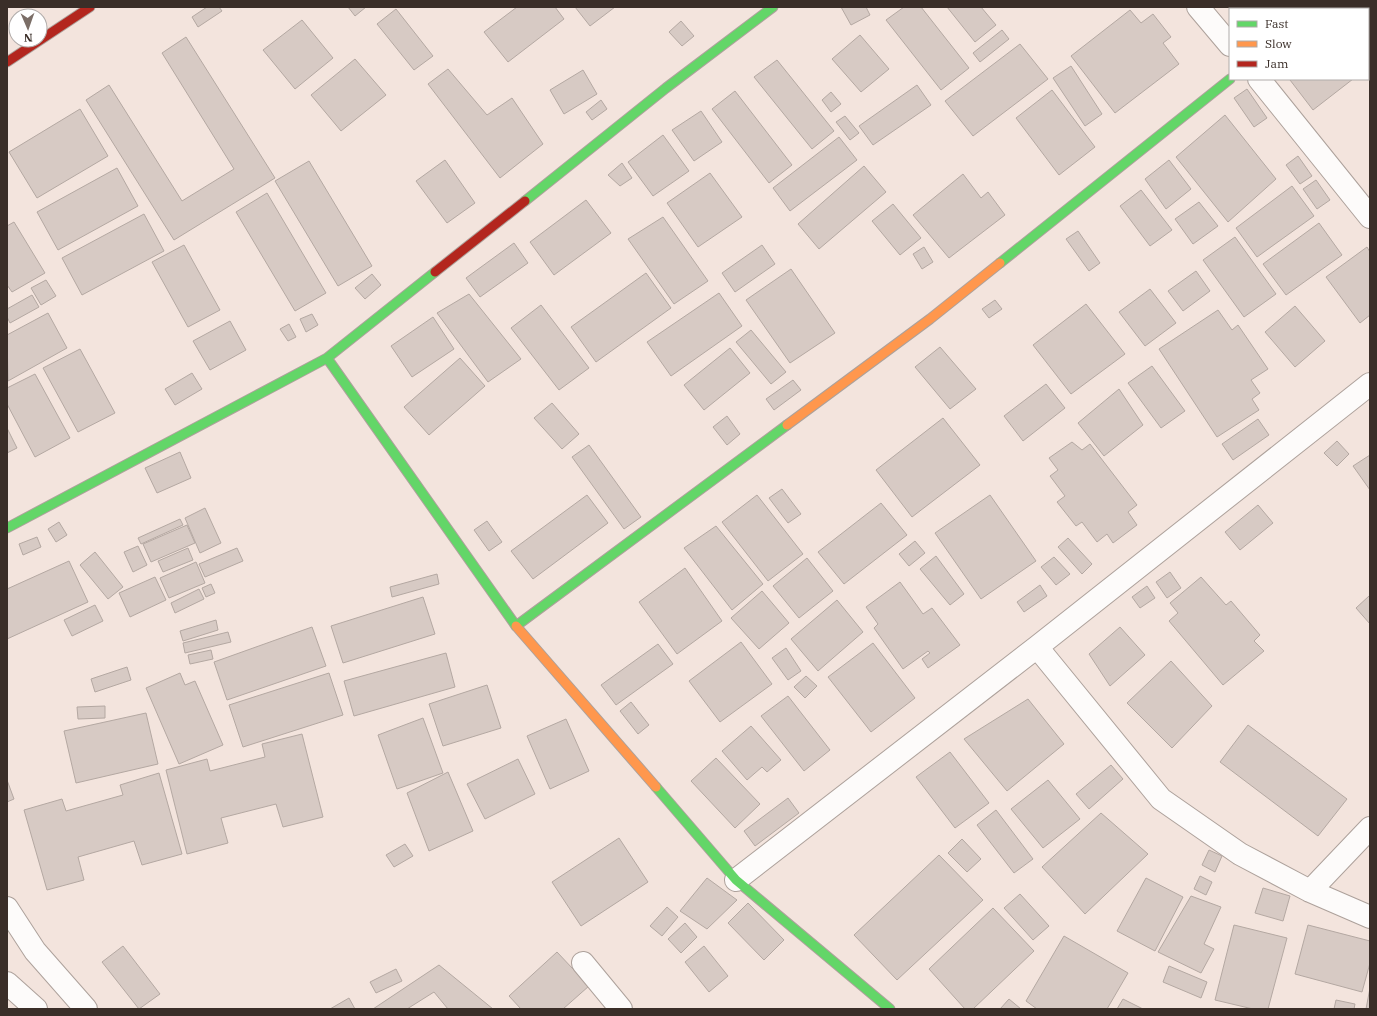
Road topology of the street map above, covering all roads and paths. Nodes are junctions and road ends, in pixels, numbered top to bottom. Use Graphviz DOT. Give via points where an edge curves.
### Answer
graph roads {
  1 [pos="90,7"];
  2 [pos="773,7"];
  3 [pos="1198,7"];
  4 [pos="1229,44"];
  5 [pos="7,62"];
  6 [pos="1229,80"];
  7 [pos="1260,80"];
  8 [pos="1370,217"];
  9 [pos="327,358"];
  10 [pos="1370,384"];
  11 [pos="7,528"];
  12 [pos="516,626"];
  13 [pos="1037,647"];
  14 [pos="1370,828"];
  15 [pos="736,880"];
  16 [pos="1310,891"];
  17 [pos="7,908"];
  18 [pos="1370,917"];
  19 [pos="583,963"];
  20 [pos="7,984"];
  21 [pos="36,1009"];
  22 [pos="86,1009"];
  23 [pos="621,1009"];
  24 [pos="890,1009"];
  1 -- 5 [label="street"];
  2 -- 9 [label="street" via="666,88"];
  3 -- 4 [label="street"];
  6 -- 12 [label="street" via="930,319"];
  7 -- 8 [label="street"];
  9 -- 11 [label="street"];
  9 -- 12 [label="street"];
  10 -- 13 [label="street"];
  12 -- 15 [label="street"];
  13 -- 15 [label="street"];
  13 -- 16 [label="street" via="1161,799 1240,854"];
  14 -- 16 [label="street"];
  15 -- 24 [label="street"];
  16 -- 18 [label="street"];
  17 -- 22 [label="street" via="36,951"];
  19 -- 23 [label="street"];
  20 -- 21 [label="street"];
}
